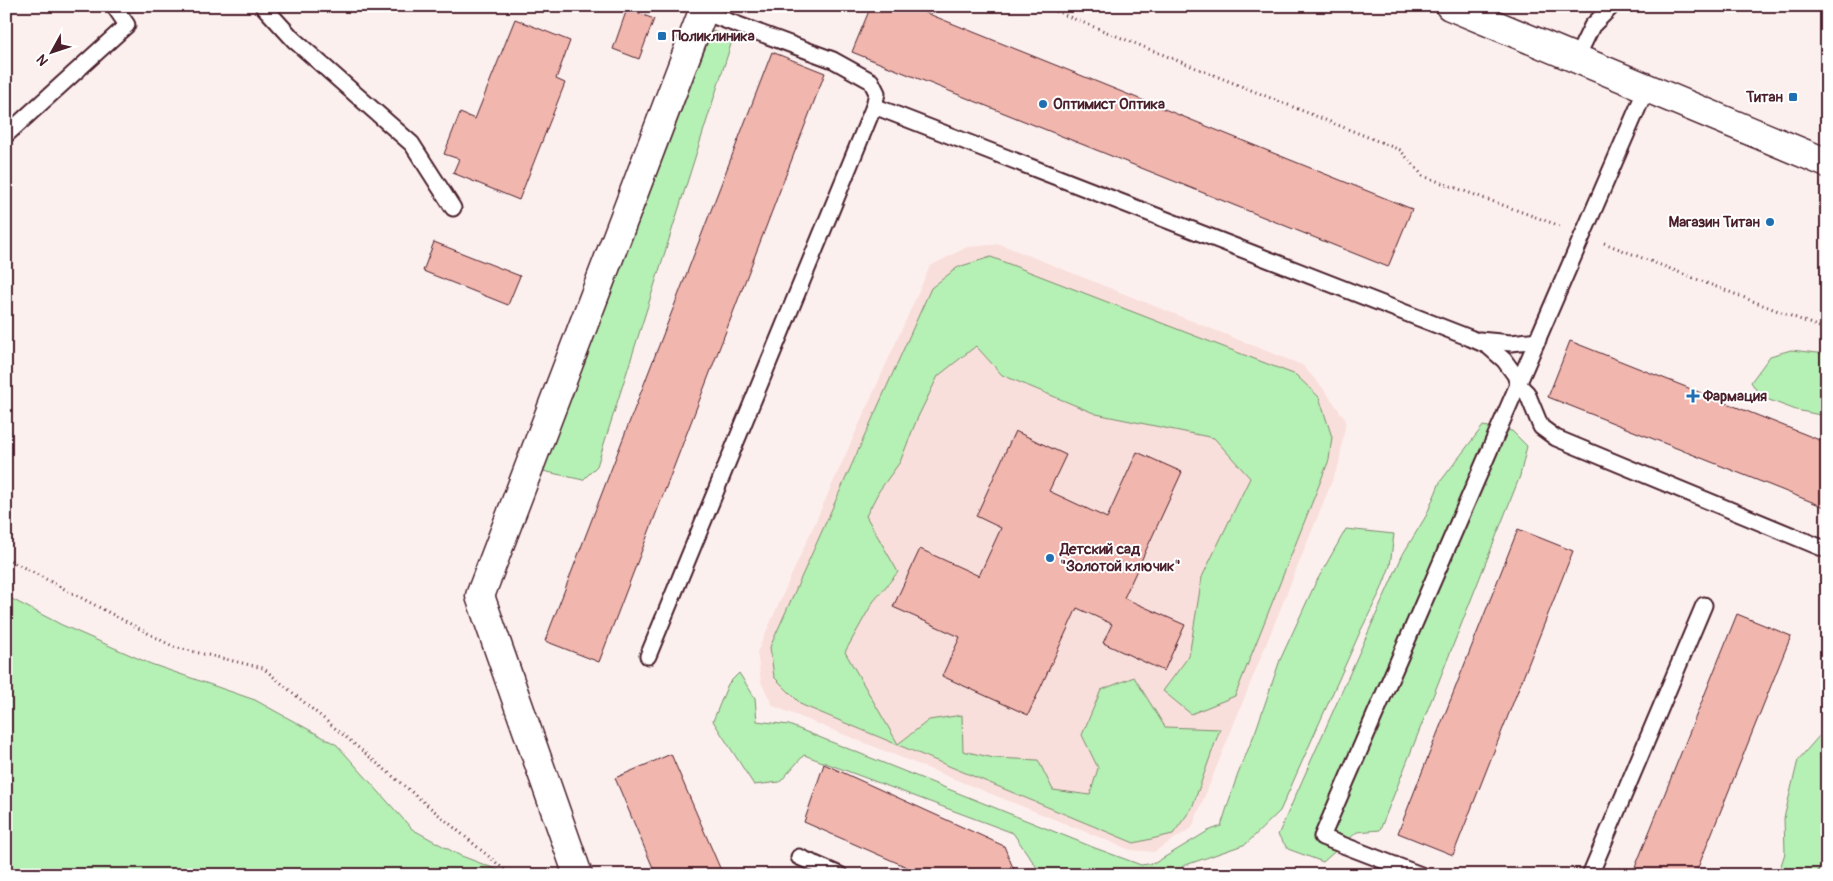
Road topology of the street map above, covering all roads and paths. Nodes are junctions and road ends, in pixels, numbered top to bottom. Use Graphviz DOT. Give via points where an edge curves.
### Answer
graph roads {
  1 [pos="114,6"];
  2 [pos="263,6"];
  3 [pos="1042,6"];
  4 [pos="1450,6"];
  5 [pos="1605,6"];
  6 [pos="1612,6"];
  7 [pos="704,9"];
  8 [pos="1592,26"];
  9 [pos="1576,59"];
  10 [pos="1646,89"];
  11 [pos="874,106"];
  12 [pos="6,135"];
  13 [pos="1827,163"];
  14 [pos="452,208"];
  15 [pos="1583,235"];
  16 [pos="1827,330"];
  17 [pos="1470,338"];
  18 [pos="1538,340"];
  19 [pos="1518,384"];
  20 [pos="1827,550"];
  21 [pos="6,558"];
  22 [pos="1704,605"];
  23 [pos="648,656"];
  24 [pos="798,857"];
  25 [pos="510,875"];
  26 [pos="578,875"];
  27 [pos="840,875"];
  28 [pos="1421,875"];
  29 [pos="1590,875"];
  1 -- 12 [label="lane" via="127,26"];
  2 -- 14 [label="lane" via="294,40 412,144"];
  3 -- 15 [label="path" via="1400,150 1423,176"];
  4 -- 9 [label="street"];
  5 -- 8 [label="lane"];
  6 -- 8 [label="lane"];
  7 -- 11 [label="lane" via="854,71 871,81 877,93"];
  7 -- 26 [label="street" via="480,596"];
  8 -- 9 [label="lane"];
  9 -- 10 [label="street"];
  10 -- 13 [label="street"];
  10 -- 15 [label="lane"];
  11 -- 17 [label="lane"];
  11 -- 23 [label="lane"];
  15 -- 16 [label="path"];
  15 -- 18 [label="lane"];
  17 -- 18 [label="lane" via="1511,343"];
  17 -- 19 [label="lane" via="1488,346 1504,360"];
  18 -- 19 [label="lane"];
  19 -- 20 [label="lane" via="1527,393 1541,427 1556,438"];
  19 -- 28 [label="lane" via="1322,837"];
  21 -- 25 [label="path" via="174,647 263,668"];
  22 -- 29 [label="lane"];
  24 -- 27 [label="lane"];
}
